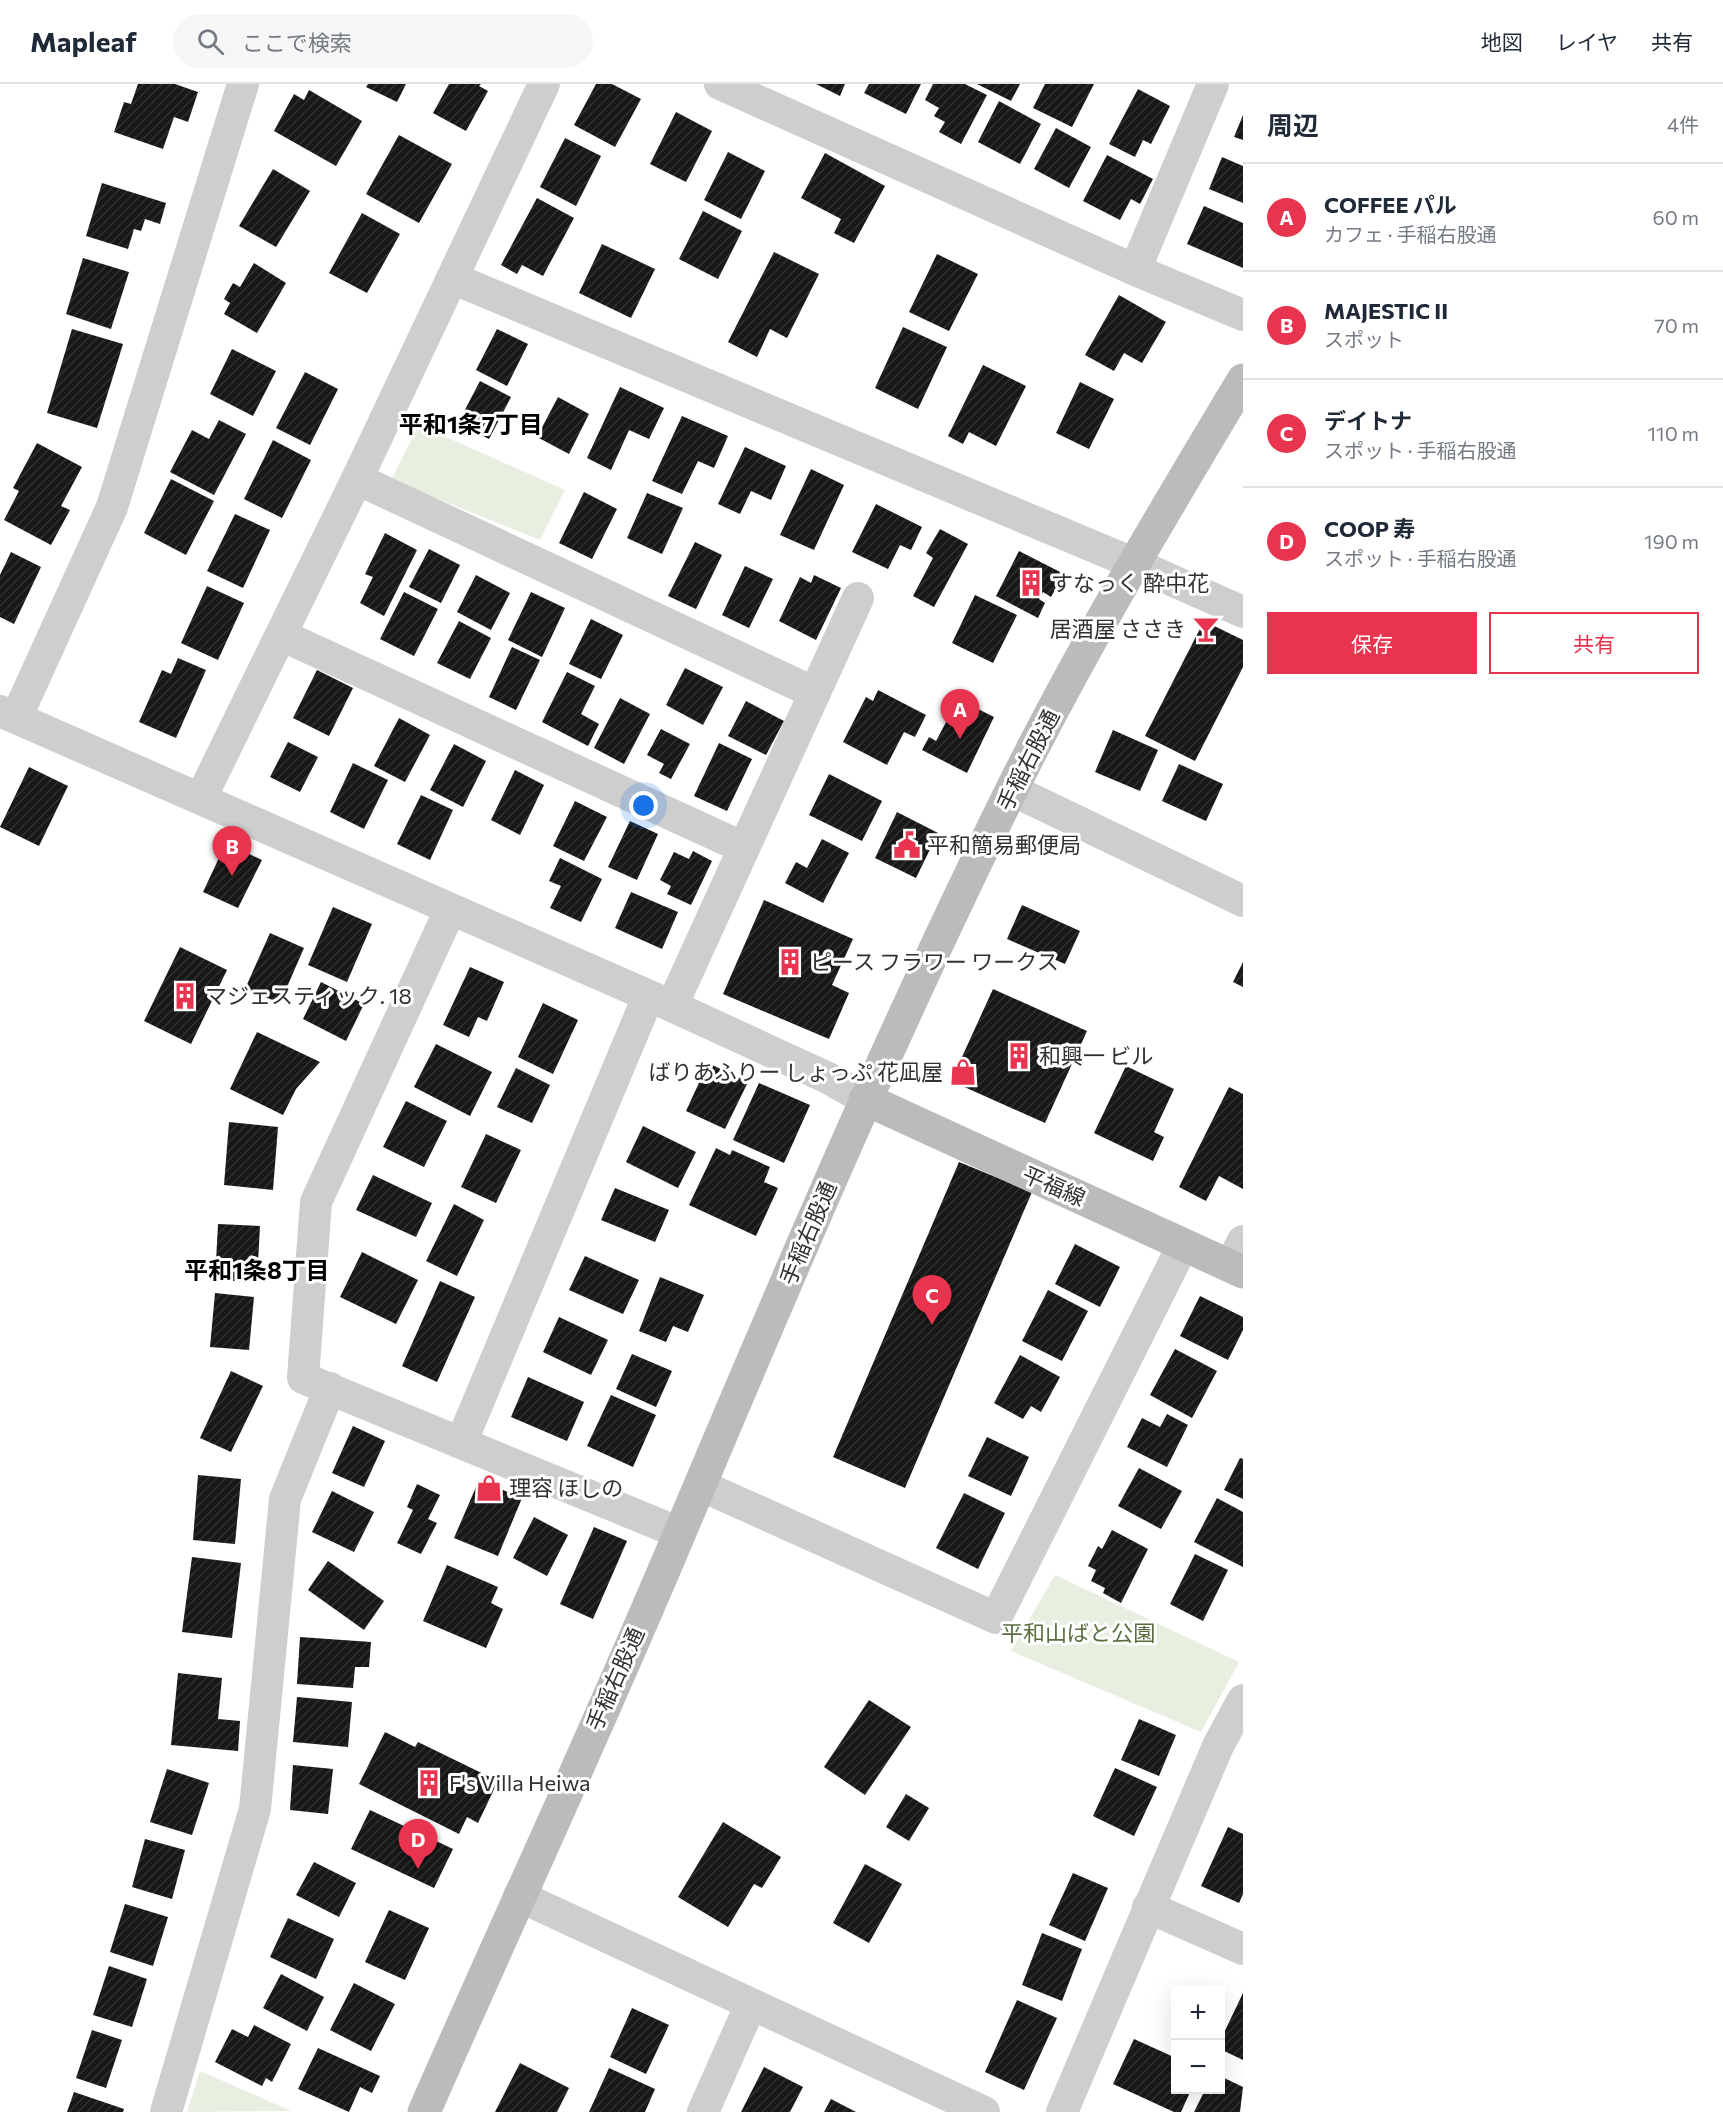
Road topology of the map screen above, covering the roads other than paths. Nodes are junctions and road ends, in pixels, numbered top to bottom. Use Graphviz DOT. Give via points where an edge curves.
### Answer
graph roads {
  1 [pos="243,84"];
  2 [pos="544,84"];
  3 [pos="720,84"];
  4 [pos="1206,86"];
  5 [pos="1135,270"];
  6 [pos="452,278"];
  7 [pos="1243,315"];
  8 [pos="1243,380"];
  9 [pos="357,479"];
  10 [pos="1133,563"];
  11 [pos="858,598"];
  12 [pos="1243,612"];
  13 [pos="281,635"];
  14 [pos="815,693"];
  15 [pos="8,715"];
  16 [pos="1012,790"];
  17 [pos="201,798"];
  18 [pos="742,847"];
  19 [pos="1243,901"];
  20 [pos="450,910"];
  21 [pos="660,1002"];
  22 [pos="865,1099"];
  23 [pos="1183,1245"];
  24 [pos="1239,1259"];
  25 [pos="330,1389"];
  26 [pos="461,1443"];
  27 [pos="700,1485"];
  28 [pos="680,1533"];
  29 [pos="1243,1700"];
  30 [pos="519,1896"];
  31 [pos="1148,1907"];
  32 [pos="1243,1949"];
  33 [pos="750,2006"];
  34 [pos="166,2112"];
  35 [pos="424,2112"];
  36 [pos="703,2112"];
  37 [pos="984,2112"];
  38 [pos="1062,2112"];
  1 -- 15 [label="street" via="112,507"];
  2 -- 6 [label="street"];
  3 -- 5 [label="street"];
  4 -- 5 [label="street"];
  5 -- 7 [label="street"];
  6 -- 9 [label="street"];
  6 -- 10 [label="street"];
  8 -- 10 [label="street, 手稲右股通"];
  9 -- 13 [label="street"];
  9 -- 14 [label="street"];
  10 -- 12 [label="street"];
  10 -- 16 [label="street, 手稲右股通"];
  11 -- 14 [label="street"];
  13 -- 17 [label="street"];
  13 -- 18 [label="street"];
  14 -- 18 [label="street"];
  15 -- 17 [label="street"];
  16 -- 19 [label="street"];
  16 -- 22 [label="street, 手稲右股通"];
  17 -- 20 [label="street"];
  18 -- 21 [label="street"];
  20 -- 21 [label="street"];
  20 -- 25 [label="street" via="316,1202 303,1378"];
  21 -- 22 [label="street" via="828,1078"];
  21 -- 26 [label="street"];
  22 -- 23 [label="street, 平福線"];
  22 -- 27 [label="street, 手稲右股通"];
  23 -- 24 [label="street, 平福線"];
  23 -- 27 [label="street" via="996,1618"];
  25 -- 26 [label="street"];
  25 -- 34 [label="street" via="285,1499 255,1809"];
  26 -- 28 [label="street"];
  27 -- 28 [label="street, 手稲右股通"];
  28 -- 30 [label="street, 手稲右股通"];
  29 -- 31 [label="street" via="1218,1746"];
  30 -- 33 [label="street"];
  30 -- 35 [label="street, 手稲右股通"];
  31 -- 32 [label="street"];
  31 -- 38 [label="street"];
  33 -- 36 [label="street"];
  33 -- 37 [label="street"];
}
